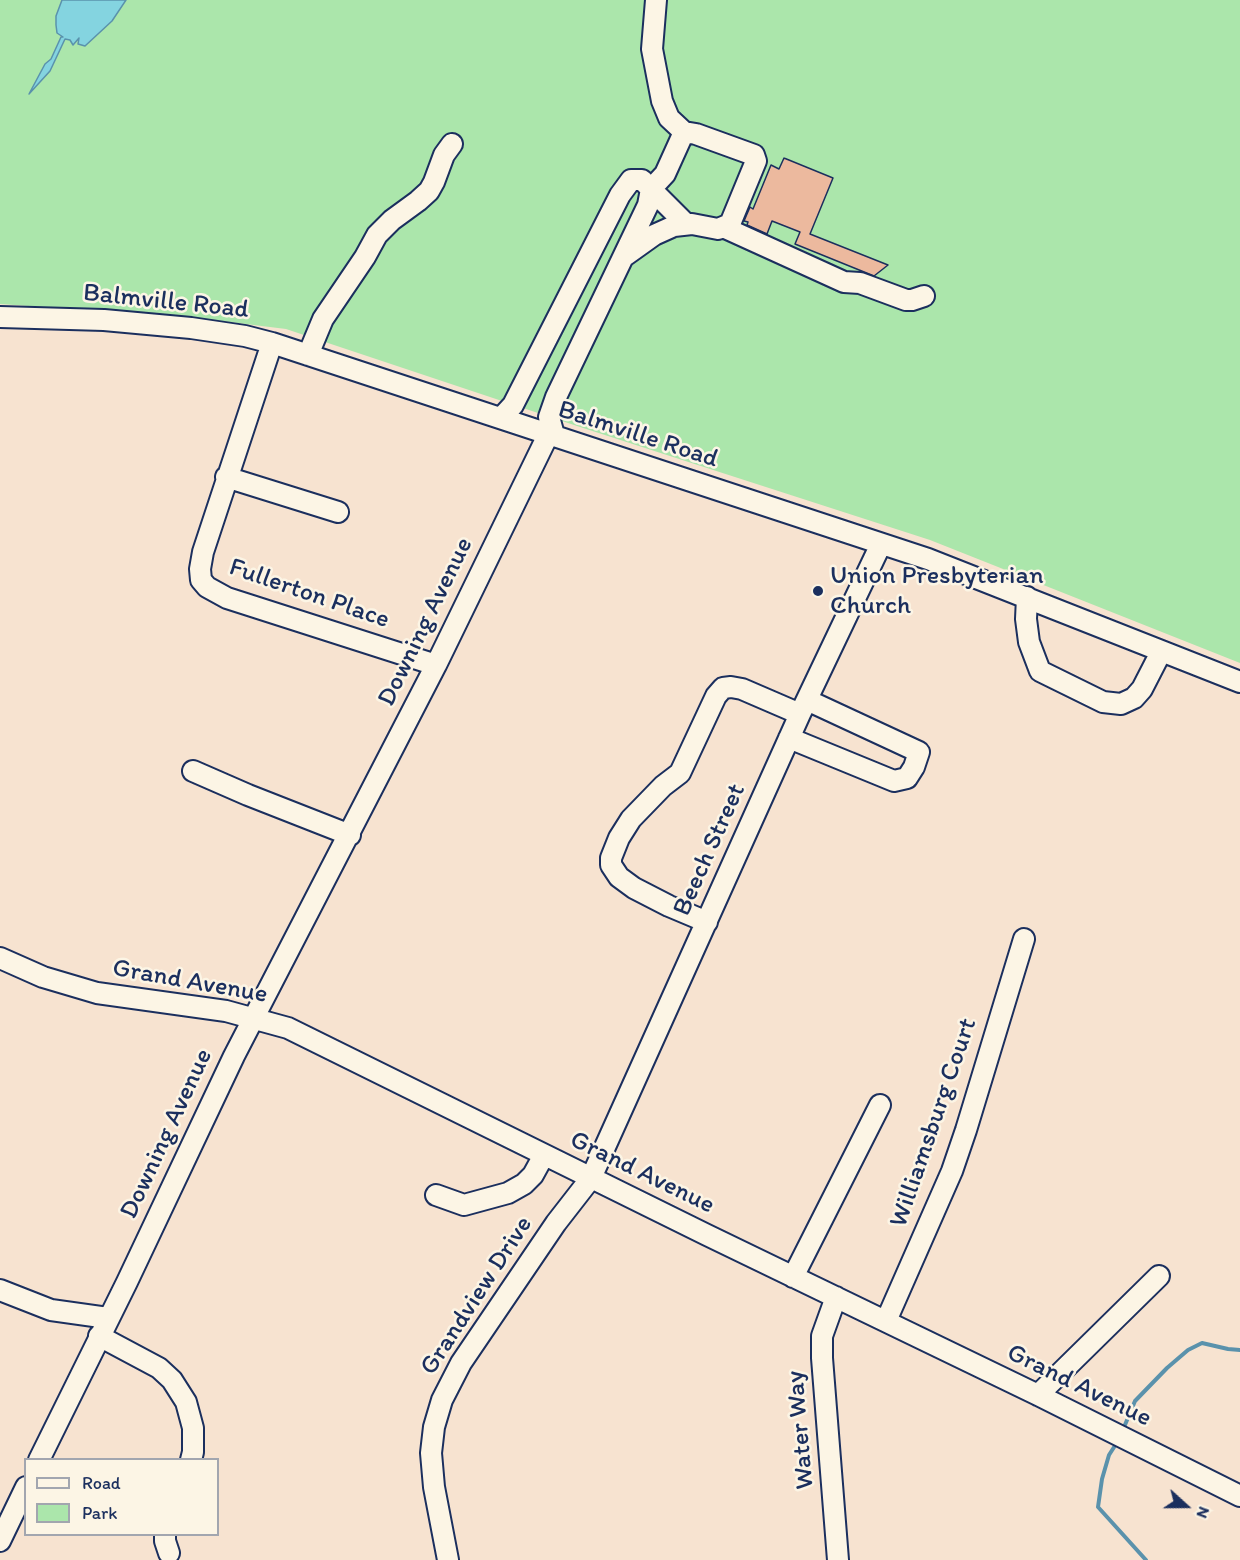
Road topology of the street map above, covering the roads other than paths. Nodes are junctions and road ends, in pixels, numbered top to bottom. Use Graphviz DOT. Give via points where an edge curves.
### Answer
graph roads {
  1 [pos="656,0"];
  2 [pos="684,132"];
  3 [pos="452,144"];
  4 [pos="651,189"];
  5 [pos="686,224"];
  6 [pos="723,227"];
  7 [pos="623,257"];
  8 [pos="924,296"];
  9 [pos="0,316"];
  10 [pos="272,343"];
  11 [pos="308,355"];
  12 [pos="501,418"];
  13 [pos="551,434"];
  14 [pos="226,477"];
  15 [pos="338,512"];
  16 [pos="881,544"];
  17 [pos="1027,597"];
  18 [pos="1161,652"];
  19 [pos="436,665"];
  20 [pos="1240,682"];
  21 [pos="804,707"];
  22 [pos="789,738"];
  23 [pos="193,771"];
  24 [pos="350,835"];
  25 [pos="707,922"];
  26 [pos="1023,939"];
  27 [pos="0,958"];
  28 [pos="254,1018"];
  29 [pos="880,1105"];
  30 [pos="544,1155"];
  31 [pos="591,1178"];
  32 [pos="436,1195"];
  33 [pos="1159,1276"];
  34 [pos="794,1277"];
  35 [pos="0,1290"];
  36 [pos="836,1297"];
  37 [pos="108,1318"];
  38 [pos="886,1321"];
  39 [pos="99,1336"];
  40 [pos="1038,1395"];
  41 [pos="40,1458"];
  42 [pos="192,1458"];
  43 [pos="24,1491"];
  44 [pos="1240,1496"];
  45 [pos="0,1541"];
  46 [pos="448,1560"];
  47 [pos="838,1560"];
  1 -- 2 [label="street" via="652,49 662,101 669,118"];
  2 -- 4 [label="street" via="665,174"];
  2 -- 6 [label="street" via="754,155 756,161 730,225"];
  3 -- 11 [label="street" via="429,191 377,235 323,319"];
  4 -- 5 [label="street"];
  4 -- 7 [label="street" via="648,205"];
  4 -- 12 [label="street" via="642,180 631,180 620,195 513,405"];
  5 -- 6 [label="street"];
  5 -- 7 [label="street" via="654,235"];
  6 -- 8 [label="street" via="844,282 860,283 906,300"];
  7 -- 13 [label="street" via="556,397 549,417"];
  9 -- 10 [label="street, Balmville Road" via="190,328"];
  10 -- 11 [label="street, Balmville Road"];
  10 -- 14 [label="street, Fullerton Place"];
  11 -- 12 [label="street, Balmville Road"];
  12 -- 13 [label="street, Balmville Road"];
  13 -- 16 [label="street, Balmville Road"];
  13 -- 19 [label="street, Downing Avenue"];
  14 -- 15 [label="street"];
  14 -- 19 [label="street, Fullerton Place" via="200,569 201,580 207,587 227,598"];
  16 -- 17 [label="street, Balmville Road"];
  16 -- 21 [label="street, Beech Street"];
  17 -- 18 [label="street, Balmville Road"];
  17 -- 18 [label="street" via="1029,642 1040,671 1103,702 1121,704 1134,698"];
  18 -- 20 [label="street, Balmville Road"];
  19 -- 24 [label="street, Downing Avenue"];
  21 -- 22 [label="street, Beech Street"];
  21 -- 22 [label="street" via="919,752 914,767 907,778 894,781"];
  21 -- 25 [label="street" via="742,689 723,688 680,773 631,819 619,838 611,858 611,866 619,877 669,906"];
  22 -- 25 [label="street, Beech Street"];
  23 -- 24 [label="street"];
  24 -- 28 [label="street, Downing Avenue"];
  25 -- 31 [label="street, Beech Street"];
  26 -- 38 [label="street, Williamsburg Court" via="952,1171"];
  27 -- 28 [label="street, Grand Avenue" via="43,977 97,993"];
  28 -- 30 [label="street, Grand Avenue" via="327,1046"];
  28 -- 37 [label="street, Downing Avenue"];
  29 -- 34 [label="street"];
  30 -- 31 [label="street, Grand Avenue"];
  30 -- 32 [label="street" via="529,1179 508,1193 464,1205"];
  31 -- 34 [label="street, Grand Avenue"];
  31 -- 46 [label="street, Grandview Drive" via="461,1363 442,1400 431,1452"];
  33 -- 40 [label="street"];
  34 -- 36 [label="street, Grand Avenue"];
  35 -- 37 [label="street" via="51,1310"];
  36 -- 38 [label="street, Grand Avenue"];
  36 -- 47 [label="street, Water Way" via="822,1336 822,1358"];
  37 -- 39 [label="street, Downing Avenue"];
  38 -- 40 [label="street, Grand Avenue"];
  39 -- 41 [label="street, Downing Avenue"];
  39 -- 42 [label="street" via="159,1368 172,1380 186,1402 193,1428"];
  40 -- 44 [label="street, Grand Avenue"];
  43 -- 45 [label="street"];
}
